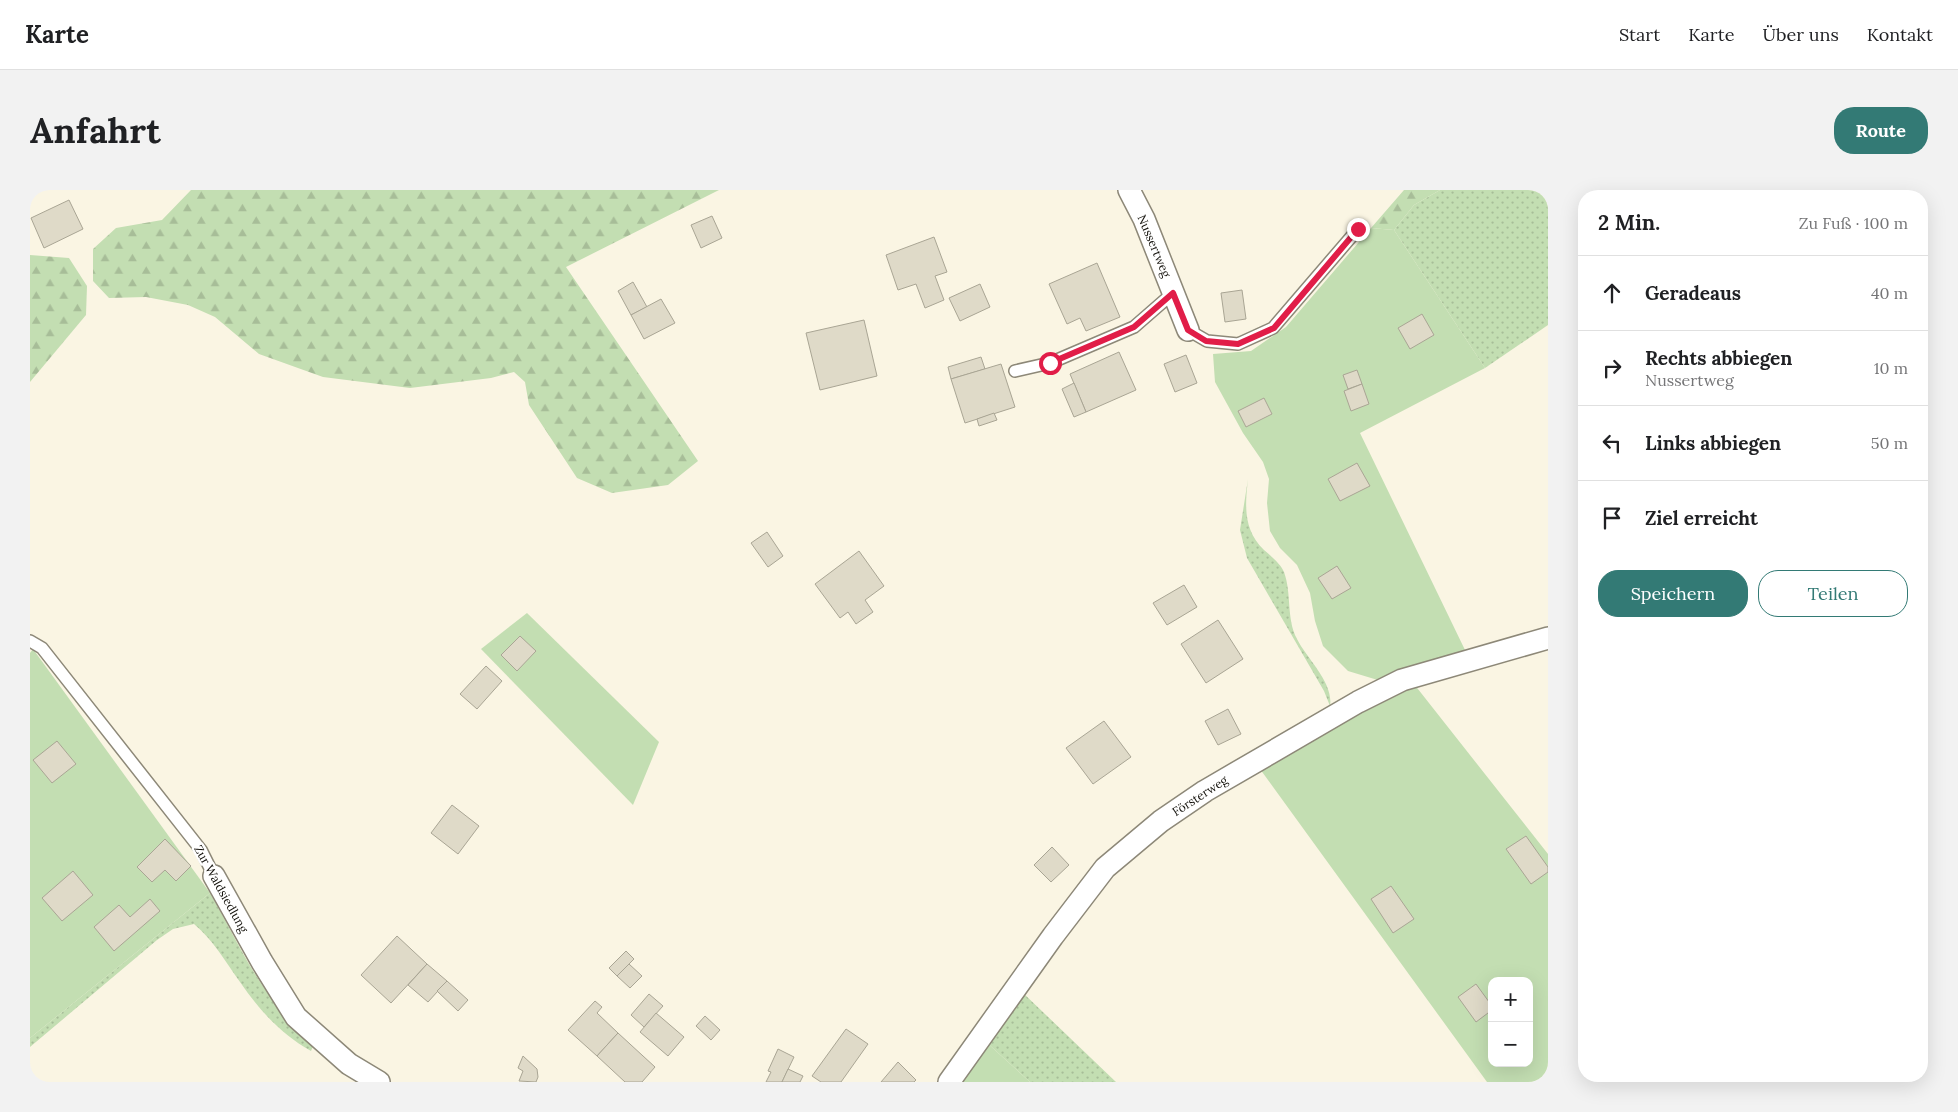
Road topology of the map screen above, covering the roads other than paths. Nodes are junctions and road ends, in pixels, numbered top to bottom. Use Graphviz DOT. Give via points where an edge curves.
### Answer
graph roads {
  1 [pos="1129,190"];
  2 [pos="1358,229"];
  3 [pos="1173,293"];
  4 [pos="1188,330"];
  5 [pos="1015,371"];
  6 [pos="1548,638"];
  7 [pos="30,641"];
  8 [pos="214,876"];
  9 [pos="379,1082"];
  10 [pos="949,1082"];
  1 -- 3 [label="street, Nussertweg"];
  2 -- 4 [label="lane" via="1274,328 1238,344 1206,341"];
  3 -- 4 [label="street, Nussertweg"];
  3 -- 5 [label="lane" via="1134,327 1050,363"];
  6 -- 10 [label="street, Försterweg" via="1402,680 1205,791 1161,821 1105,868"];
  7 -- 8 [label="lane, Zur Waldsiedlung" via="42,648 202,850"];
  8 -- 9 [label="street, Zur Waldsiedlung" via="296,1017 349,1064"];
}
